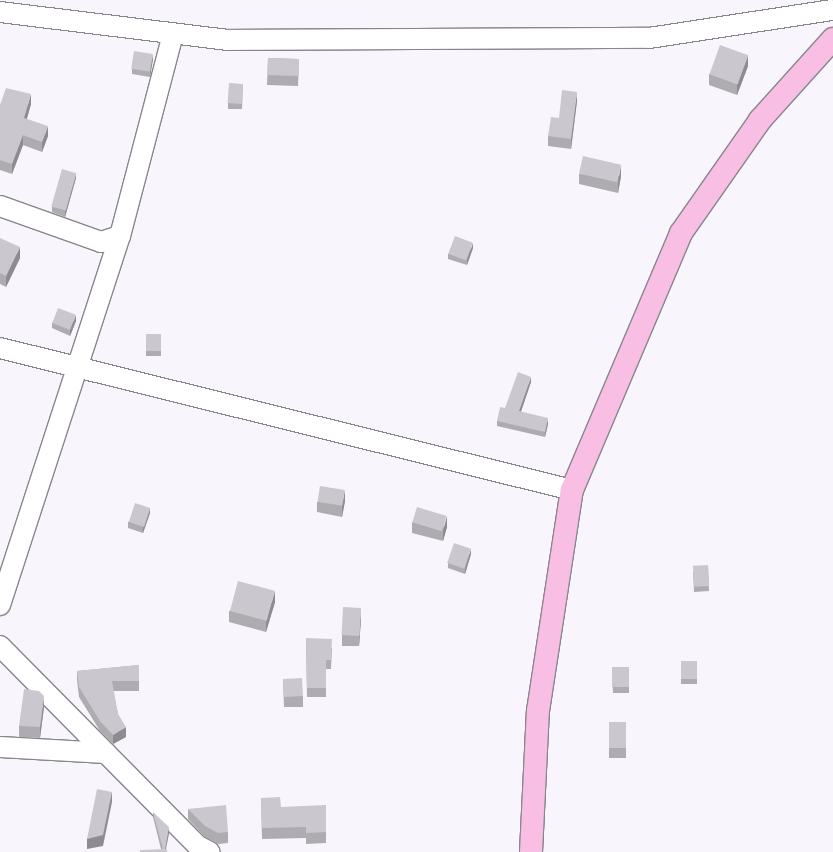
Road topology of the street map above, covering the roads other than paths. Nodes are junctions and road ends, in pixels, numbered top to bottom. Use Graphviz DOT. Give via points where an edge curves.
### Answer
graph roads {
  1 [pos="833,10"];
  2 [pos="0,12"];
  3 [pos="173,34"];
  4 [pos="833,39"];
  5 [pos="0,206"];
  6 [pos="120,236"];
  7 [pos="0,348"];
  8 [pos="79,368"];
  9 [pos="572,490"];
  10 [pos="0,605"];
  11 [pos="0,646"];
  12 [pos="0,747"];
  13 [pos="106,753"];
  14 [pos="210,852"];
  15 [pos="531,852"];
  1 -- 3 [label="street" via="649,38 227,40"];
  2 -- 3 [label="street"];
  3 -- 6 [label="street"];
  4 -- 9 [label="main road" via="760,120 681,233"];
  5 -- 6 [label="street" via="101,242"];
  6 -- 8 [label="street"];
  7 -- 8 [label="street"];
  8 -- 9 [label="street"];
  8 -- 10 [label="street"];
  9 -- 15 [label="main road" via="538,710"];
  11 -- 13 [label="street"];
  12 -- 13 [label="street"];
  13 -- 14 [label="street" via="198,846"];
}
